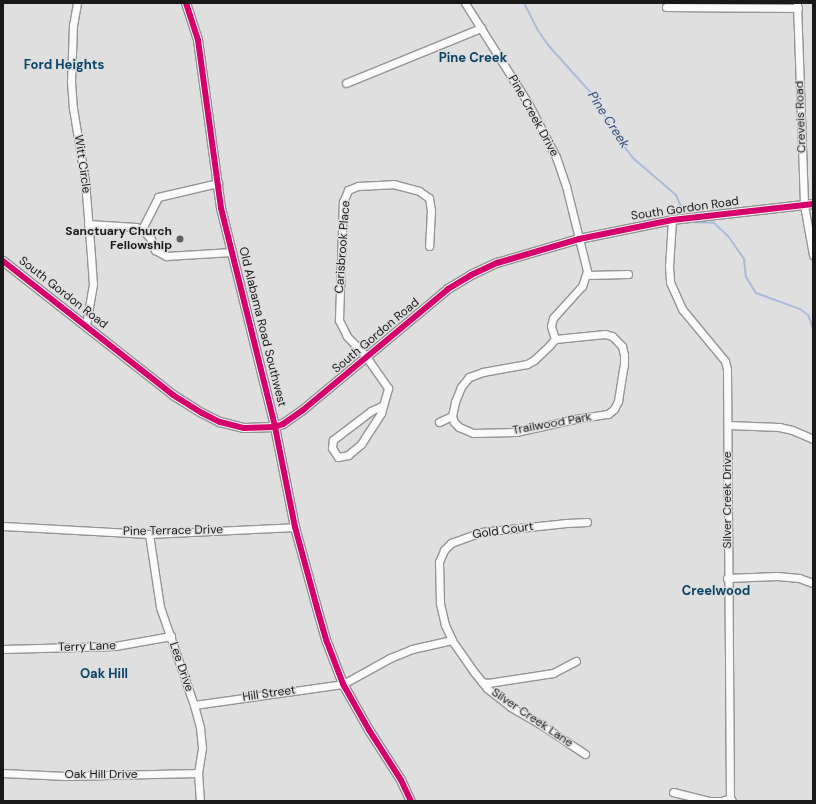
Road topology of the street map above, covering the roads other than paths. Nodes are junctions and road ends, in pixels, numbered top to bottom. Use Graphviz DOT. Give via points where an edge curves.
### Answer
graph roads {
  1 [pos="78,3"];
  2 [pos="186,3"];
  3 [pos="465,3"];
  4 [pos="797,6"];
  5 [pos="666,7"];
  6 [pos="481,28"];
  7 [pos="346,83"];
  8 [pos="218,183"];
  9 [pos="813,204"];
  10 [pos="804,205"];
  11 [pos="672,220"];
  12 [pos="88,224"];
  13 [pos="142,229"];
  14 [pos="579,239"];
  15 [pos="429,246"];
  16 [pos="232,252"];
  17 [pos="813,255"];
  18 [pos="3,261"];
  19 [pos="628,274"];
  20 [pos="587,275"];
  21 [pos="86,325"];
  22 [pos="555,339"];
  23 [pos="366,356"];
  24 [pos="382,406"];
  25 [pos="452,416"];
  26 [pos="439,422"];
  27 [pos="728,425"];
  28 [pos="275,427"];
  29 [pos="813,439"];
  30 [pos="587,522"];
  31 [pos="3,526"];
  32 [pos="295,527"];
  33 [pos="149,534"];
  34 [pos="727,578"];
  35 [pos="813,583"];
  36 [pos="171,636"];
  37 [pos="452,640"];
  38 [pos="3,649"];
  39 [pos="576,660"];
  40 [pos="482,682"];
  41 [pos="343,684"];
  42 [pos="194,705"];
  43 [pos="584,754"];
  44 [pos="3,773"];
  45 [pos="198,773"];
  46 [pos="673,792"];
  47 [pos="731,800"];
  48 [pos="200,801"];
  49 [pos="411,801"];
  1 -- 12 [label="street, Witt Circle" via="73,25 70,81 85,181"];
  2 -- 8 [label="street, Old Alabama Road Southwest" via="198,40"];
  3 -- 6 [label="street, Pine Creek Drive"];
  4 -- 5 [label="street"];
  4 -- 10 [label="street, Creveis Road"];
  6 -- 7 [label="street"];
  6 -- 14 [label="street, Pine Creek Drive" via="528,103 556,157"];
  8 -- 13 [label="street" via="158,197"];
  8 -- 16 [label="street, Old Alabama Road Southwest" via="221,208"];
  9 -- 10 [label="street, South Gordon Road"];
  10 -- 11 [label="street, South Gordon Road"];
  10 -- 17 [label="street, Creveis Road"];
  11 -- 14 [label="street, South Gordon Road"];
  11 -- 27 [label="street, Silver Creek Drive" via="670,282 682,309 726,364"];
  12 -- 13 [label="street" via="136,226"];
  12 -- 21 [label="street, Witt Circle" via="93,284"];
  13 -- 16 [label="street" via="151,239 155,250 162,254"];
  14 -- 20 [label="street"];
  14 -- 23 [label="street, South Gordon Road" via="497,263 471,275 448,290"];
  15 -- 23 [label="street, Carisbrook Place" via="429,198 419,191 393,184 358,186 348,190 343,202 339,320 347,336"];
  16 -- 28 [label="street, Old Alabama Road Southwest"];
  18 -- 21 [label="street, South Gordon Road"];
  19 -- 20 [label="street"];
  20 -- 22 [label="street" via="580,290 553,318 551,326"];
  21 -- 28 [label="street, South Gordon Road" via="173,395 202,413 220,422 244,428"];
  22 -- 25 [label="street" via="527,364 469,377 461,387"];
  22 -- 25 [label="street, Trailwood Park" via="604,334 612,336 622,346 624,365 618,401 608,414 516,432 484,433 473,433 459,427"];
  23 -- 24 [label="street" via="388,388"];
  23 -- 28 [label="street, South Gordon Road" via="303,410 284,424"];
  24 -- 24 [label="street" via="381,413 361,444 348,455 338,457 332,448 333,440 371,411"];
  25 -- 26 [label="street"];
  27 -- 29 [label="street" via="792,430"];
  27 -- 34 [label="street, Silver Creek Drive"];
  28 -- 32 [label="street, Old Alabama Road Southwest"];
  30 -- 37 [label="street, Gold Court" via="481,532 451,543 444,550 439,562 441,610"];
  31 -- 33 [label="street, Pine Terrace Drive"];
  32 -- 33 [label="street, Pine Terrace Drive"];
  32 -- 41 [label="street, Old Alabama Road Southwest" via="327,642"];
  33 -- 36 [label="street, Lee Drive" via="160,607"];
  34 -- 35 [label="street" via="777,576 799,578"];
  34 -- 47 [label="street, Silver Creek Drive"];
  36 -- 38 [label="street, Terry Lane" via="115,646"];
  36 -- 42 [label="street, Lee Drive"];
  37 -- 40 [label="street, Silver Creek Lane"];
  37 -- 41 [label="street" via="412,649"];
  39 -- 40 [label="street" via="553,673"];
  40 -- 43 [label="street, Silver Creek Lane" via="511,707"];
  41 -- 42 [label="street, Hill Street"];
  41 -- 49 [label="street, Old Alabama Road Southwest"];
  42 -- 45 [label="street, Lee Drive" via="202,748"];
  44 -- 45 [label="street, Oak Hill Drive" via="65,776"];
  45 -- 48 [label="street, Lee Drive"];
  46 -- 47 [label="street" via="708,801"];
}
